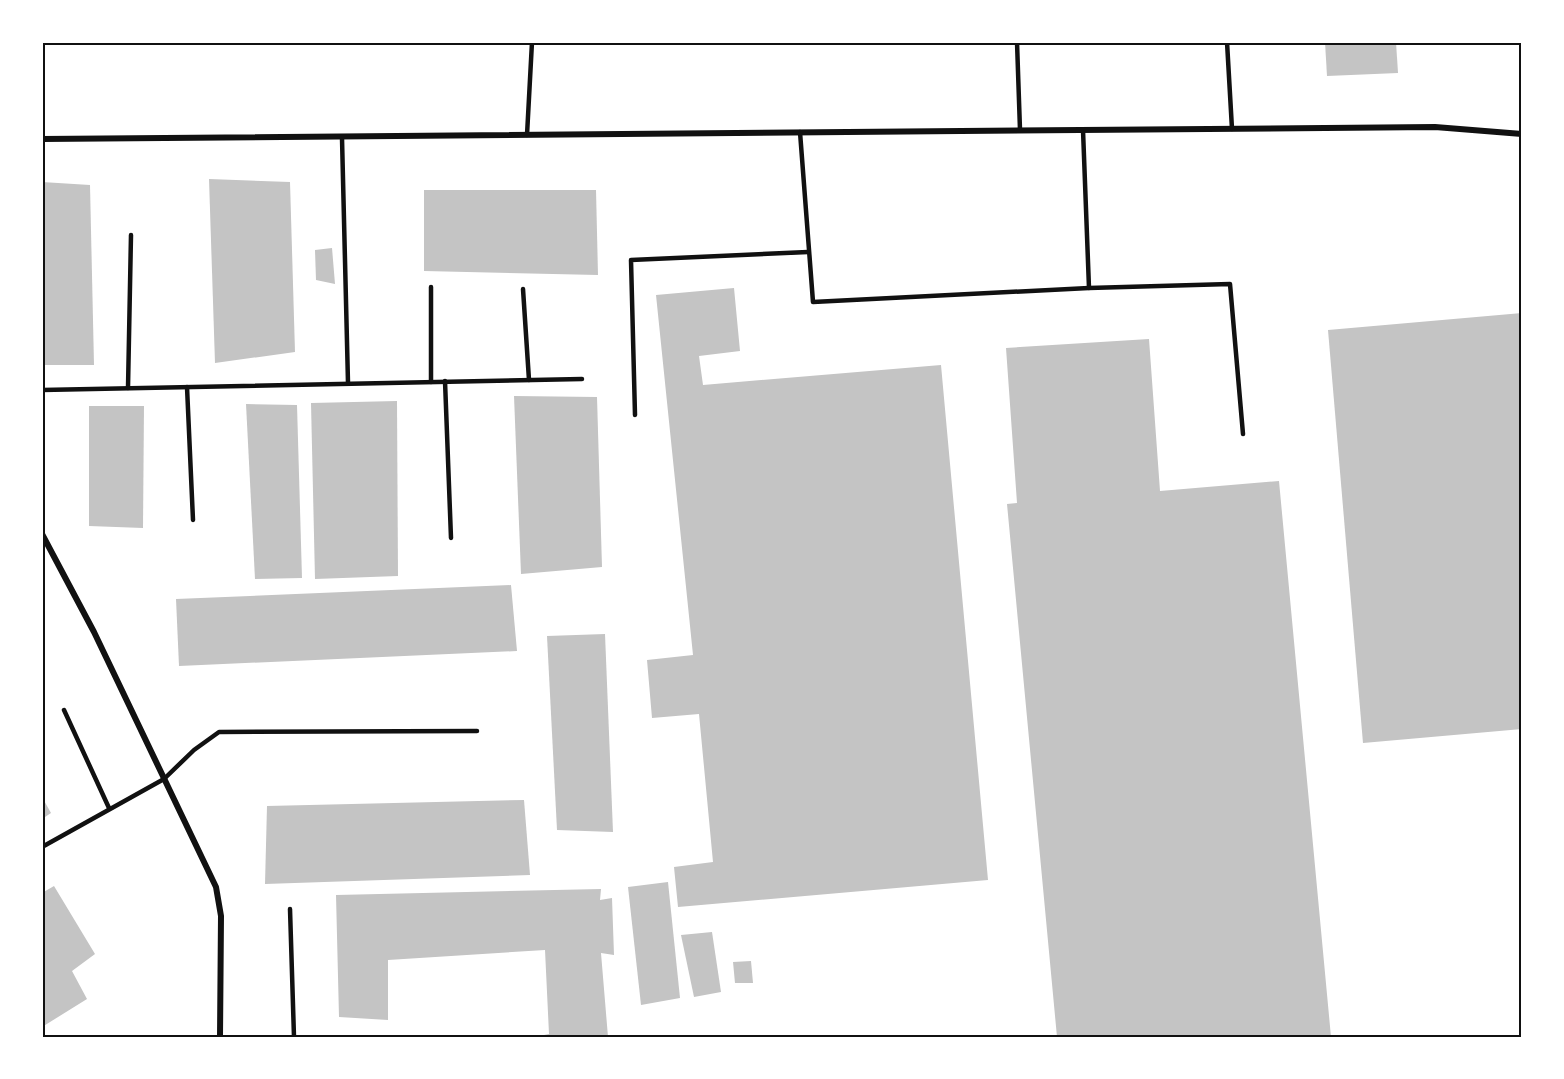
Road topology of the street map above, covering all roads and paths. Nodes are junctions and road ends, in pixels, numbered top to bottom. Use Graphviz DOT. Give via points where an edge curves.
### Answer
graph roads {
  1 [pos="532,42"];
  2 [pos="1017,42"];
  3 [pos="1227,42"];
  4 [pos="1232,129"];
  5 [pos="1020,130"];
  6 [pos="1083,130"];
  7 [pos="800,132"];
  8 [pos="1522,134"];
  9 [pos="527,135"];
  10 [pos="342,138"];
  11 [pos="42,139"];
  12 [pos="131,235"];
  13 [pos="808,252"];
  14 [pos="431,288"];
  15 [pos="1089,288"];
  16 [pos="524,289"];
  17 [pos="582,379"];
  18 [pos="529,380"];
  19 [pos="446,381"];
  20 [pos="431,382"];
  21 [pos="348,383"];
  22 [pos="187,387"];
  23 [pos="128,388"];
  24 [pos="42,390"];
  25 [pos="635,415"];
  26 [pos="1243,434"];
  27 [pos="193,520"];
  28 [pos="42,534"];
  29 [pos="451,538"];
  30 [pos="64,710"];
  31 [pos="477,731"];
  32 [pos="164,779"];
  33 [pos="110,808"];
  34 [pos="42,847"];
  35 [pos="290,909"];
  36 [pos="220,1037"];
  37 [pos="294,1037"];
  1 -- 9 [label="lane"];
  2 -- 5 [label="lane"];
  3 -- 4 [label="lane"];
  4 -- 6 [label="street"];
  4 -- 8 [label="street" via="1435,127"];
  5 -- 6 [label="street"];
  5 -- 7 [label="street"];
  6 -- 15 [label="lane"];
  7 -- 9 [label="street"];
  7 -- 13 [label="lane"];
  9 -- 10 [label="street"];
  10 -- 11 [label="street"];
  10 -- 21 [label="lane"];
  12 -- 23 [label="lane"];
  13 -- 15 [label="lane" via="813,302"];
  13 -- 25 [label="lane" via="631,260"];
  14 -- 20 [label="lane"];
  15 -- 26 [label="lane" via="1230,284"];
  16 -- 18 [label="lane"];
  17 -- 18 [label="lane"];
  18 -- 19 [label="lane"];
  19 -- 20 [label="lane"];
  19 -- 29 [label="lane"];
  20 -- 21 [label="lane"];
  21 -- 22 [label="lane"];
  22 -- 23 [label="lane"];
  22 -- 27 [label="lane"];
  23 -- 24 [label="lane"];
  28 -- 32 [label="street"];
  30 -- 33 [label="lane"];
  31 -- 32 [label="lane" via="219,732"];
  32 -- 33 [label="lane"];
  32 -- 36 [label="street" via="216,886 221,916"];
  33 -- 34 [label="lane"];
  35 -- 37 [label="lane"];
}
